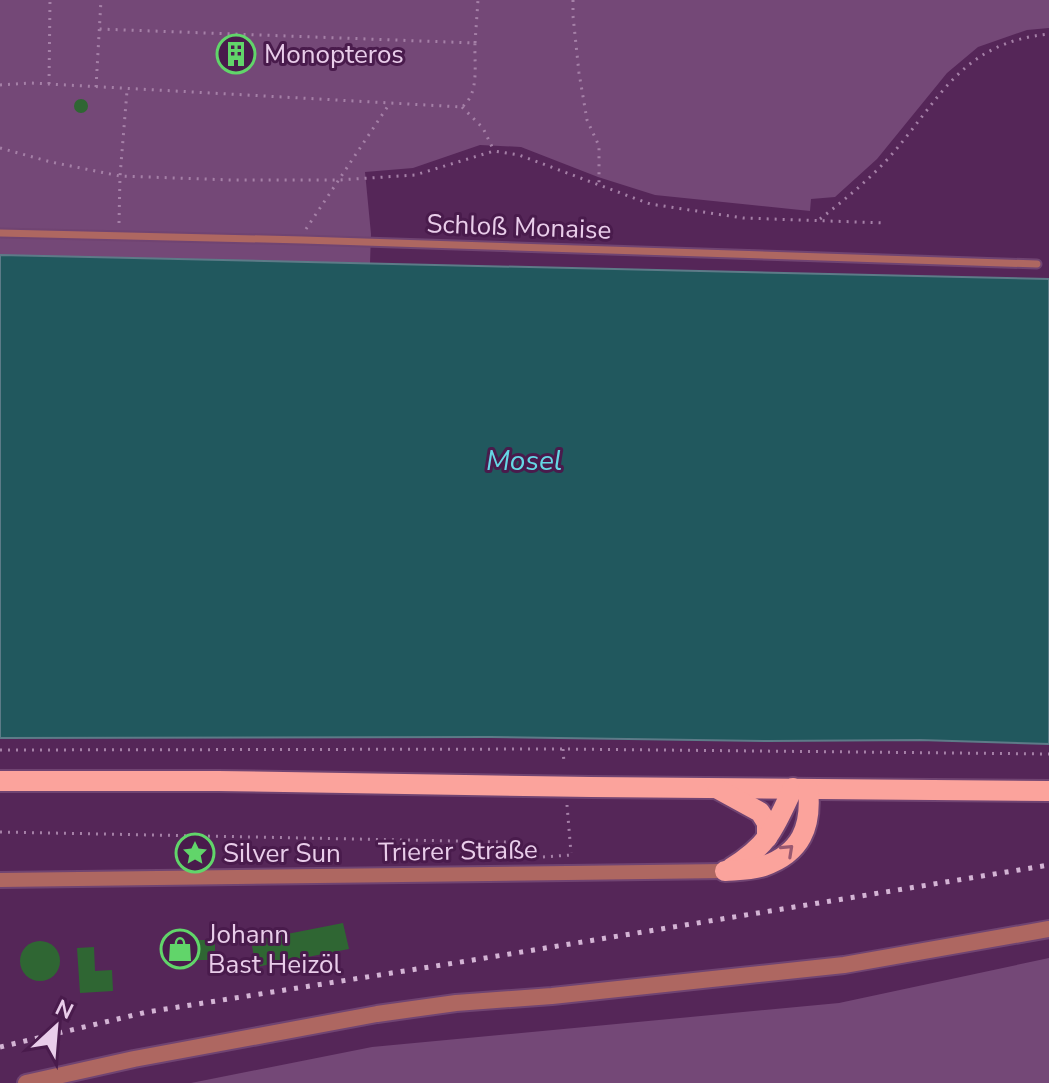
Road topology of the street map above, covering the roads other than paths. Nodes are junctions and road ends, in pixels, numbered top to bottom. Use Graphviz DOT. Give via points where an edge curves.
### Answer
graph roads {
  1 [pos="0,233"];
  2 [pos="1037,264"];
  3 [pos="0,781"];
  4 [pos="716,788"];
  5 [pos="801,789"];
  6 [pos="1049,791"];
  7 [pos="767,838"];
  8 [pos="725,871"];
  9 [pos="0,880"];
  10 [pos="1049,929"];
  11 [pos="26,1083"];
  1 -- 2 [label="lane, Schloß Monaise"];
  3 -- 4 [label="main road"];
  4 -- 5 [label="main road"];
  4 -- 7 [label="main road" via="760,812"];
  5 -- 6 [label="main road"];
  5 -- 7 [label="main road"];
  8 -- 5 [label="main road, one-way" via="761,867 784,857 805,833 810,805"];
  7 -- 8 [label="main road"];
  8 -- 9 [label="street, Trierer Straße"];
  10 -- 11 [label="street" via="844,965 377,1014"];
}
